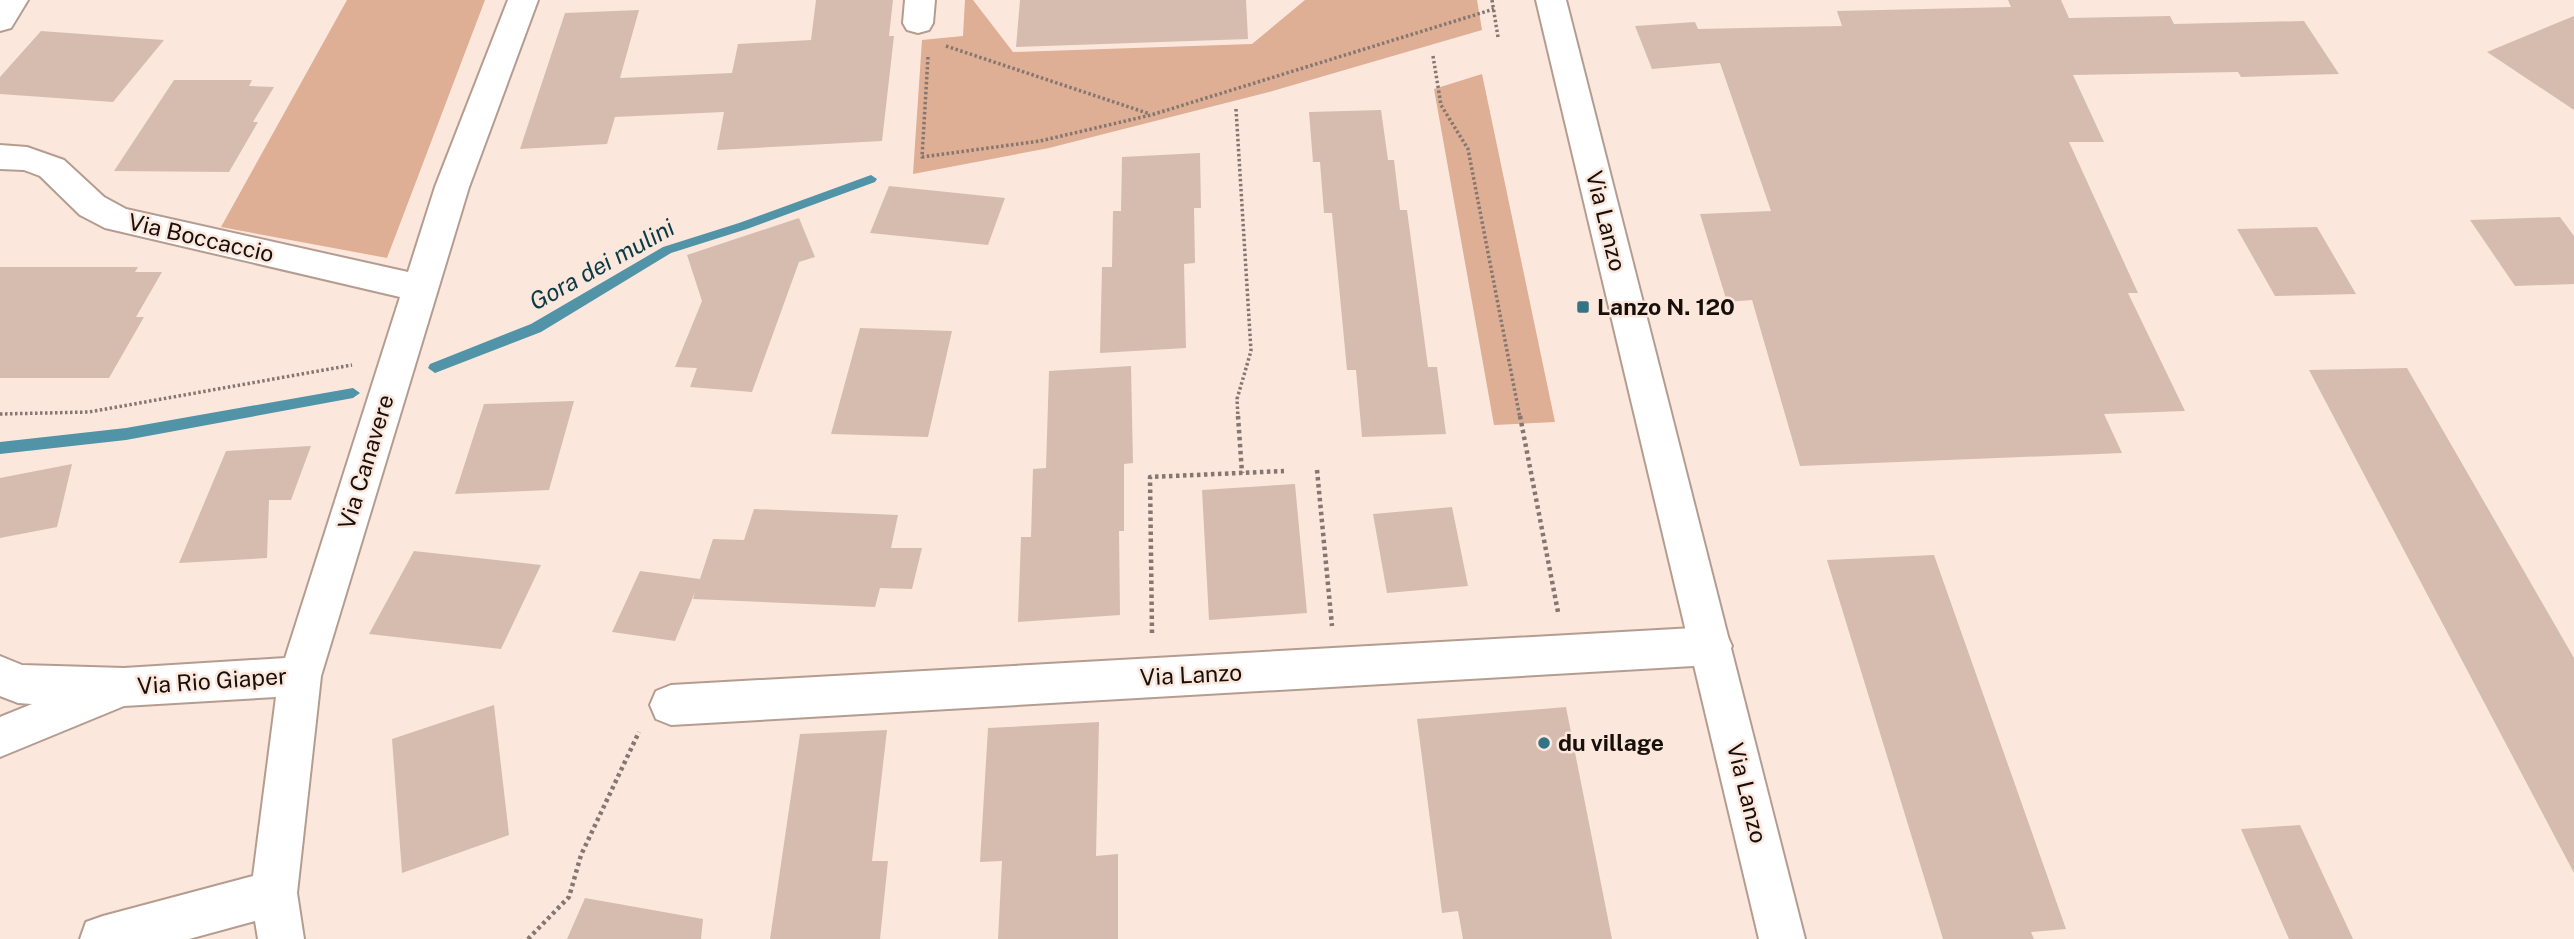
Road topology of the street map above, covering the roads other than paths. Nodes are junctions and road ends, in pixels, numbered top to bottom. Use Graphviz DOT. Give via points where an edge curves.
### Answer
graph roads {
  1 [pos="13,0"];
  2 [pos="523,0"];
  3 [pos="1551,0"];
  4 [pos="0,21"];
  5 [pos="0,157"];
  6 [pos="419,288"];
  7 [pos="1711,646"];
  8 [pos="0,675"];
  9 [pos="300,676"];
  10 [pos="124,687"];
  11 [pos="671,705"];
  12 [pos="0,737"];
  13 [pos="274,893"];
  14 [pos="103,939"];
  15 [pos="281,939"];
  16 [pos="1782,939"];
  1 -- 4 [label="street"];
  2 -- 6 [label="street, Via Canavere"];
  3 -- 7 [label="street, Via Lanzo"];
  5 -- 6 [label="street, Via Boccaccio" via="27,159 52,168 92,206 117,219"];
  6 -- 9 [label="street, Via Canavere"];
  7 -- 11 [label="street, Via Lanzo"];
  7 -- 16 [label="street, Via Lanzo"];
  8 -- 10 [label="street, Via Rio Giaper" via="18,684"];
  9 -- 10 [label="street, Via Rio Giaper"];
  9 -- 13 [label="street, Via Canavere"];
  10 -- 12 [label="street, Via Rio Giaper"];
  13 -- 14 [label="street"];
  13 -- 15 [label="street, Via Canavere"];
}
